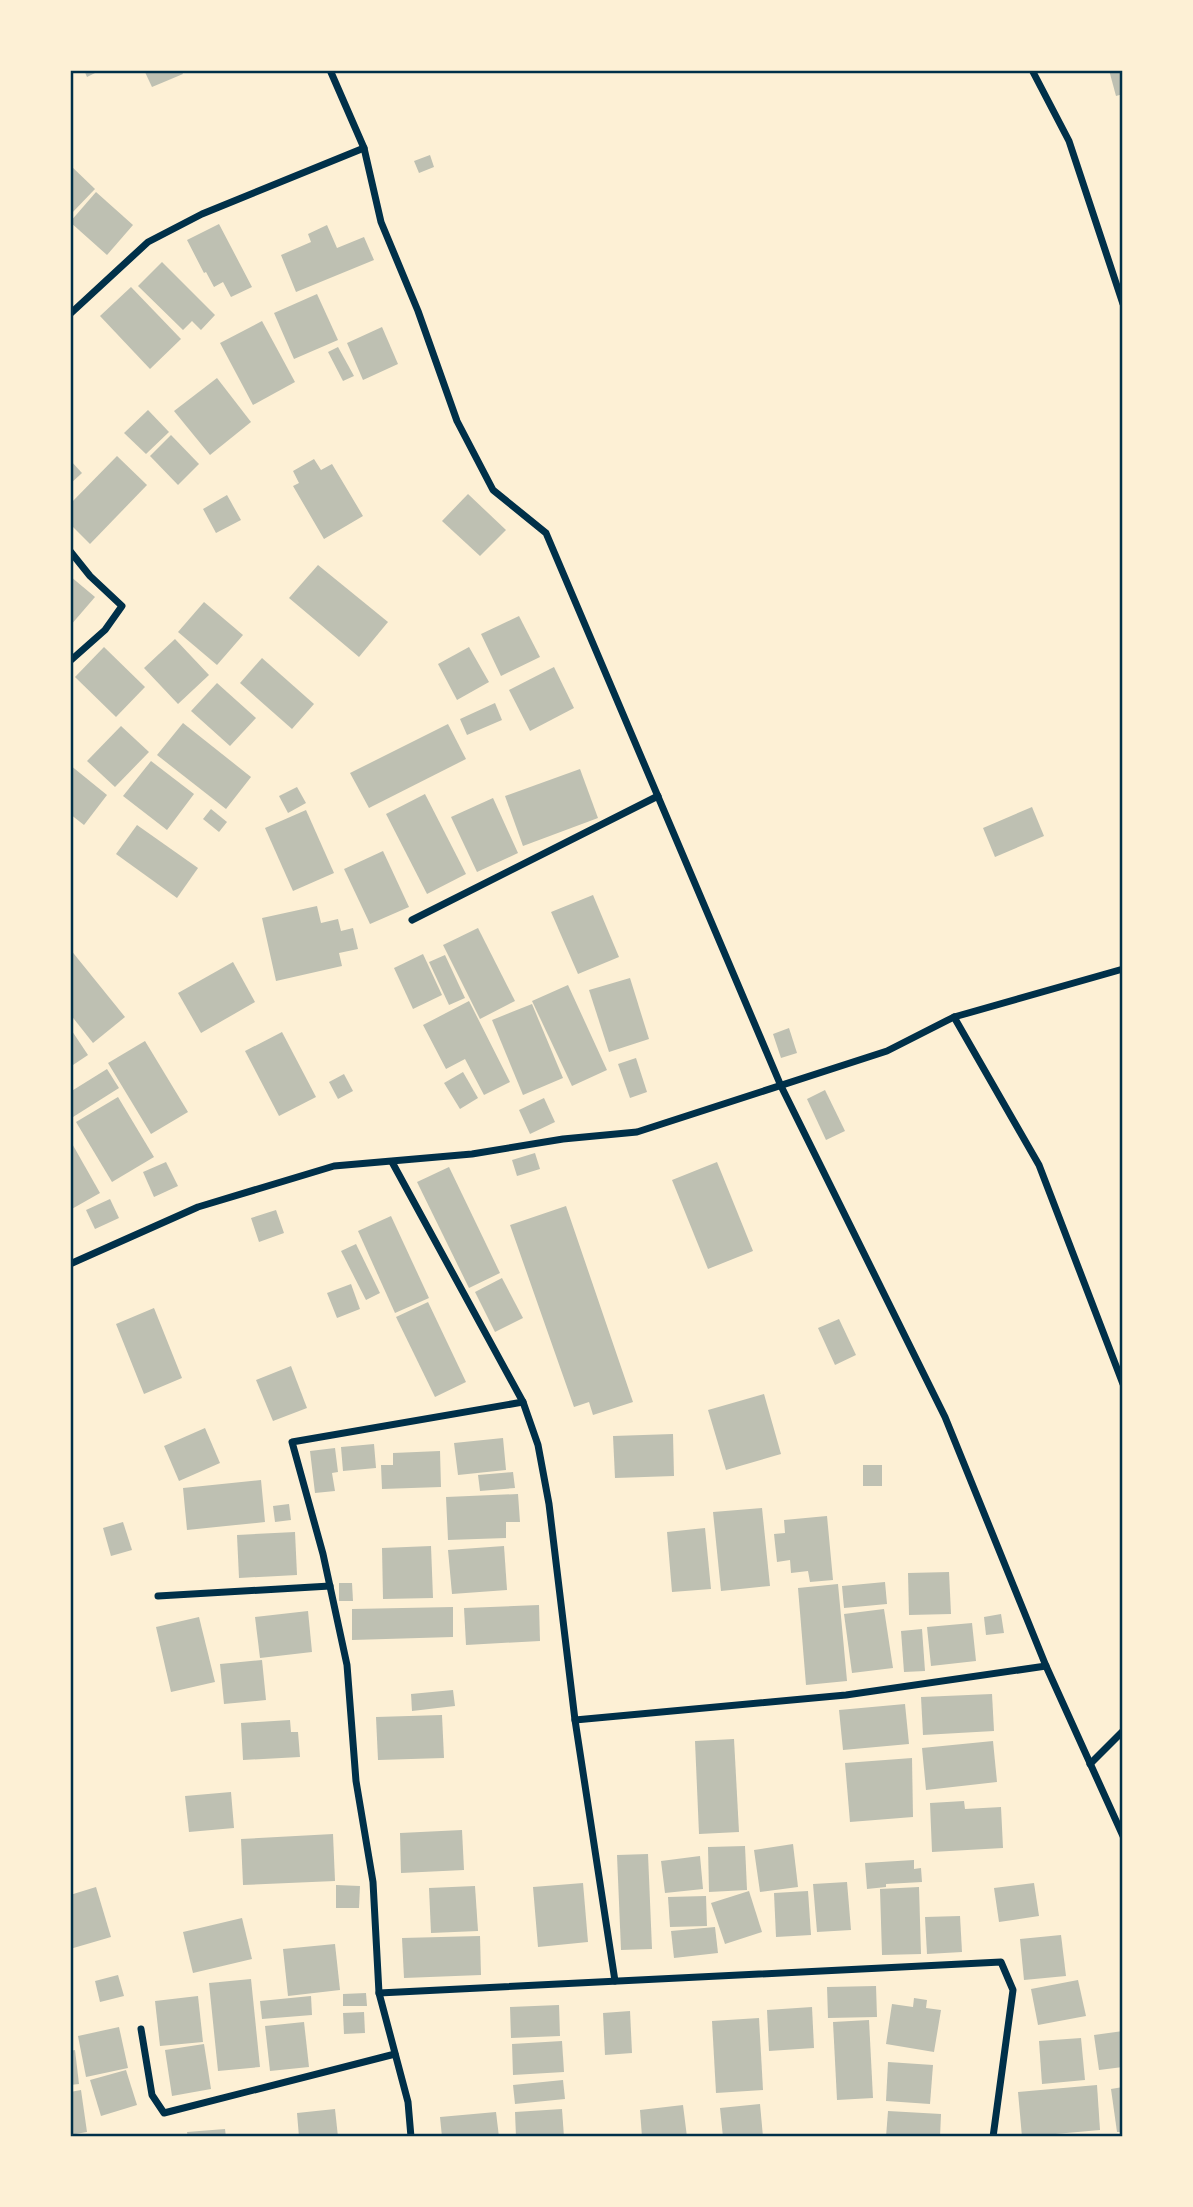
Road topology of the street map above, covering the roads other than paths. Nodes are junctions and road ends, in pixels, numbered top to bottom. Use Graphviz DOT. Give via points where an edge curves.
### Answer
graph roads {
  1 [pos="330,70"];
  2 [pos="1032,70"];
  3 [pos="364,148"];
  4 [pos="1123,304"];
  5 [pos="70,314"];
  6 [pos="70,551"];
  7 [pos="70,661"];
  8 [pos="658,796"];
  9 [pos="412,920"];
  10 [pos="1123,970"];
  11 [pos="954,1017"];
  12 [pos="781,1086"];
  13 [pos="392,1162"];
  14 [pos="70,1264"];
  15 [pos="1123,1384"];
  16 [pos="523,1402"];
  17 [pos="330,1586"];
  18 [pos="158,1596"];
  19 [pos="1046,1666"];
  20 [pos="575,1720"];
  21 [pos="1123,1731"];
  22 [pos="1090,1764"];
  23 [pos="1123,1836"];
  24 [pos="615,1981"];
  25 [pos="379,1993"];
  26 [pos="141,2029"];
  27 [pos="395,2054"];
  28 [pos="411,2137"];
  29 [pos="993,2137"];
  1 -- 3 [label="street"];
  2 -- 4 [label="street" via="1069,141"];
  3 -- 5 [label="street" via="213,209 148,242"];
  3 -- 8 [label="street" via="381,222 457,421 493,490 546,533"];
  6 -- 7 [label="street" via="122,606 105,630"];
  8 -- 9 [label="street"];
  8 -- 12 [label="street"];
  10 -- 11 [label="street"];
  11 -- 12 [label="street" via="887,1051"];
  11 -- 15 [label="street" via="1039,1165"];
  12 -- 13 [label="street" via="637,1132"];
  12 -- 19 [label="street" via="945,1417"];
  13 -- 14 [label="street" via="334,1167 198,1207"];
  13 -- 16 [label="street"];
  16 -- 17 [label="street" via="292,1442"];
  16 -- 20 [label="street" via="538,1445 549,1504"];
  17 -- 18 [label="street"];
  17 -- 25 [label="street" via="347,1665 356,1781 373,1882"];
  19 -- 20 [label="street" via="846,1695"];
  19 -- 22 [label="street"];
  20 -- 24 [label="street"];
  21 -- 22 [label="street"];
  22 -- 23 [label="street"];
  24 -- 25 [label="street"];
  24 -- 29 [label="street" via="1000,1962 1013,1990"];
  25 -- 27 [label="street"];
  26 -- 27 [label="street" via="152,2095 164,2113"];
  27 -- 28 [label="street" via="408,2102"];
}
